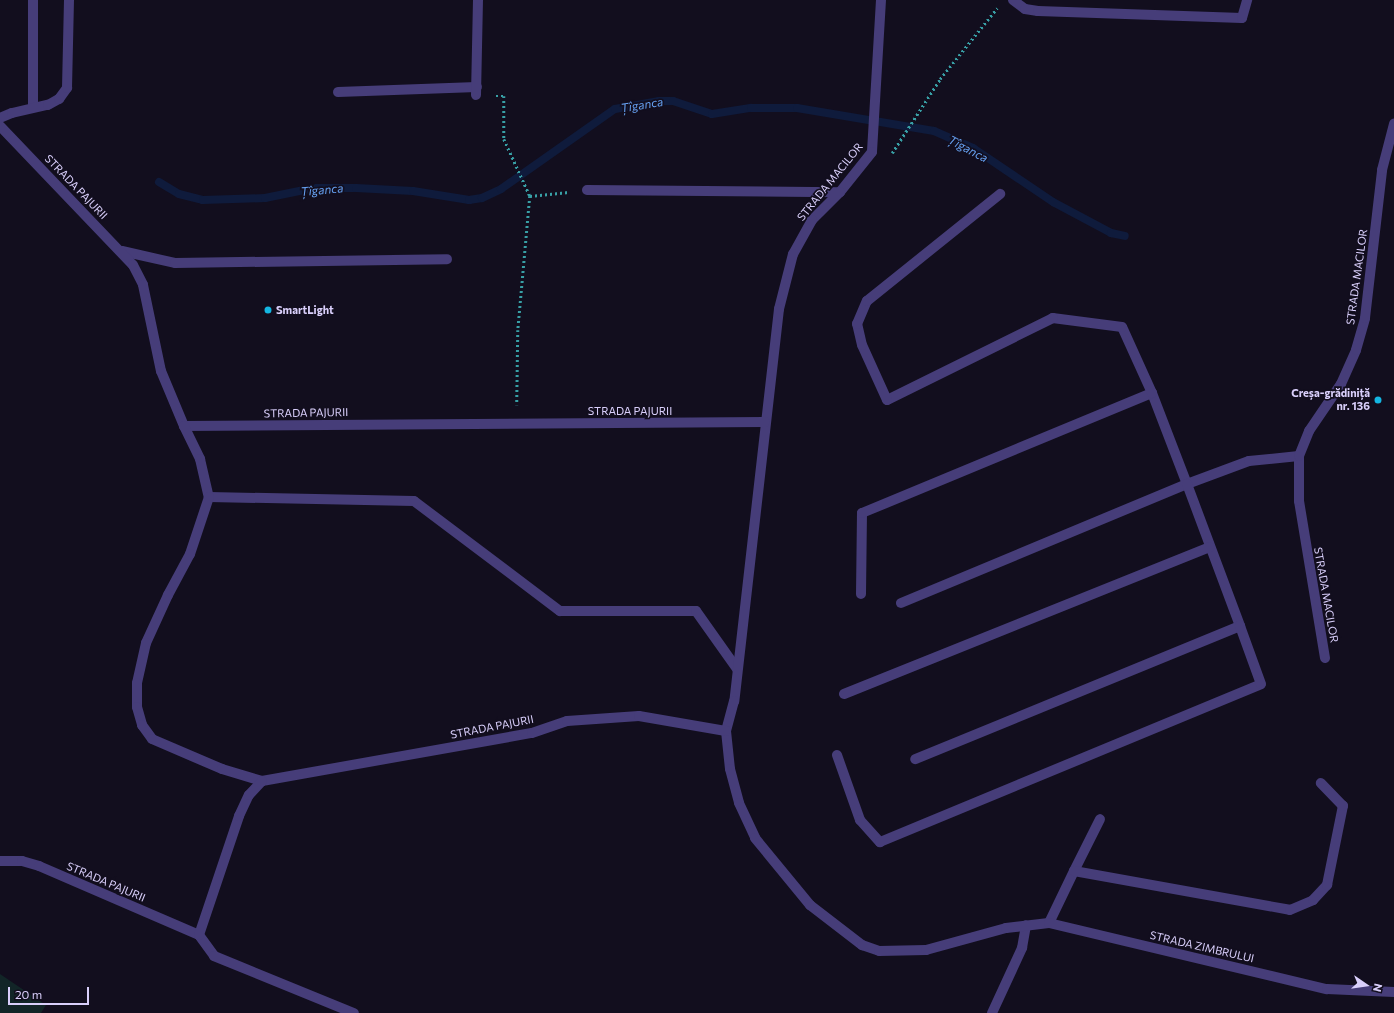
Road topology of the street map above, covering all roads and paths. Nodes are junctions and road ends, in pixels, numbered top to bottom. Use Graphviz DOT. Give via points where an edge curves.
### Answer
graph roads {
  1 [pos="33,0"];
  2 [pos="69,0"];
  3 [pos="478,0"];
  4 [pos="881,0"];
  5 [pos="1013,0"];
  6 [pos="1247,0"];
  7 [pos="999,6"];
  8 [pos="476,91"];
  9 [pos="338,92"];
  10 [pos="33,107"];
  11 [pos="0,118"];
  12 [pos="1394,124"];
  13 [pos="0,126"];
  14 [pos="891,154"];
  15 [pos="587,190"];
  16 [pos="840,192"];
  17 [pos="1000,194"];
  18 [pos="530,196"];
  19 [pos="122,251"];
  20 [pos="446,259"];
  21 [pos="1152,394"];
  22 [pos="765,422"];
  23 [pos="517,423"];
  24 [pos="184,426"];
  25 [pos="1299,456"];
  26 [pos="1187,484"];
  27 [pos="209,497"];
  28 [pos="1210,547"];
  29 [pos="862,594"];
  30 [pos="901,603"];
  31 [pos="1240,626"];
  32 [pos="1325,658"];
  33 [pos="737,669"];
  34 [pos="844,694"];
  35 [pos="726,731"];
  36 [pos="837,756"];
  37 [pos="915,759"];
  38 [pos="262,781"];
  39 [pos="1321,783"];
  40 [pos="1100,819"];
  41 [pos="0,861"];
  42 [pos="1074,871"];
  43 [pos="1026,924"];
  44 [pos="1049,924"];
  45 [pos="199,935"];
  46 [pos="1394,992"];
  47 [pos="354,1013"];
  48 [pos="992,1013"];
  1 -- 10 [label="street"];
  2 -- 10 [label="street" via="67,88 59,99"];
  3 -- 8 [label="street"];
  4 -- 16 [label="street, STRADA MACILOR" via="872,152"];
  5 -- 6 [label="street" via="1025,9 1038,11 1242,18"];
  7 -- 14 [label="path" via="940,79"];
  8 -- 9 [label="street"];
  8 -- 18 [label="path" via="504,96 504,140"];
  10 -- 11 [label="street"];
  12 -- 25 [label="street, STRADA MACILOR" via="1382,170 1365,318 1356,350 1341,384 1309,431"];
  13 -- 19 [label="street, STRADA PAJURII"];
  15 -- 16 [label="street"];
  15 -- 18 [label="path"];
  16 -- 22 [label="street, STRADA MACILOR" via="812,220 793,254 779,309"];
  17 -- 21 [label="street" via="867,302 857,324 862,345 887,400 1053,318 1122,327"];
  18 -- 23 [label="path" via="518,330"];
  19 -- 20 [label="street" via="175,262"];
  19 -- 24 [label="street, STRADA PAJURII" via="143,285 161,371"];
  21 -- 26 [label="street"];
  21 -- 29 [label="street" via="862,513"];
  22 -- 23 [label="street, STRADA PAJURII"];
  22 -- 33 [label="street"];
  23 -- 24 [label="street, STRADA PAJURII"];
  24 -- 27 [label="street, STRADA PAJURII" via="200,459"];
  25 -- 26 [label="street" via="1249,461"];
  25 -- 32 [label="street, STRADA MACILOR" via="1300,501"];
  26 -- 28 [label="street"];
  26 -- 30 [label="street"];
  27 -- 33 [label="street" via="414,501 560,611 696,611"];
  27 -- 38 [label="street, STRADA PAJURII" via="190,554 146,643 137,683 137,707 142,725 152,739 222,769"];
  28 -- 31 [label="street"];
  28 -- 34 [label="street"];
  31 -- 36 [label="street" via="1261,684 880,842 860,820"];
  31 -- 37 [label="street"];
  33 -- 35 [label="street" via="734,701"];
  35 -- 38 [label="street, STRADA PAJURII" via="639,716 567,721 532,733"];
  35 -- 43 [label="street, STRADA ZIMBRULUI" via="730,769 738,803 756,838 810,905 832,925 862,945 879,951 926,950"];
  38 -- 45 [label="street" via="249,795 239,816"];
  39 -- 42 [label="street" via="1343,806 1326,885 1313,900 1290,910"];
  40 -- 42 [label="street"];
  41 -- 45 [label="street, STRADA PAJURII" via="22,861 39,866"];
  42 -- 44 [label="street"];
  43 -- 44 [label="street, STRADA ZIMBRULUI"];
  43 -- 48 [label="street" via="1022,948"];
  44 -- 46 [label="street, STRADA ZIMBRULUI" via="1327,989"];
  45 -- 47 [label="street" via="214,956"];
}
